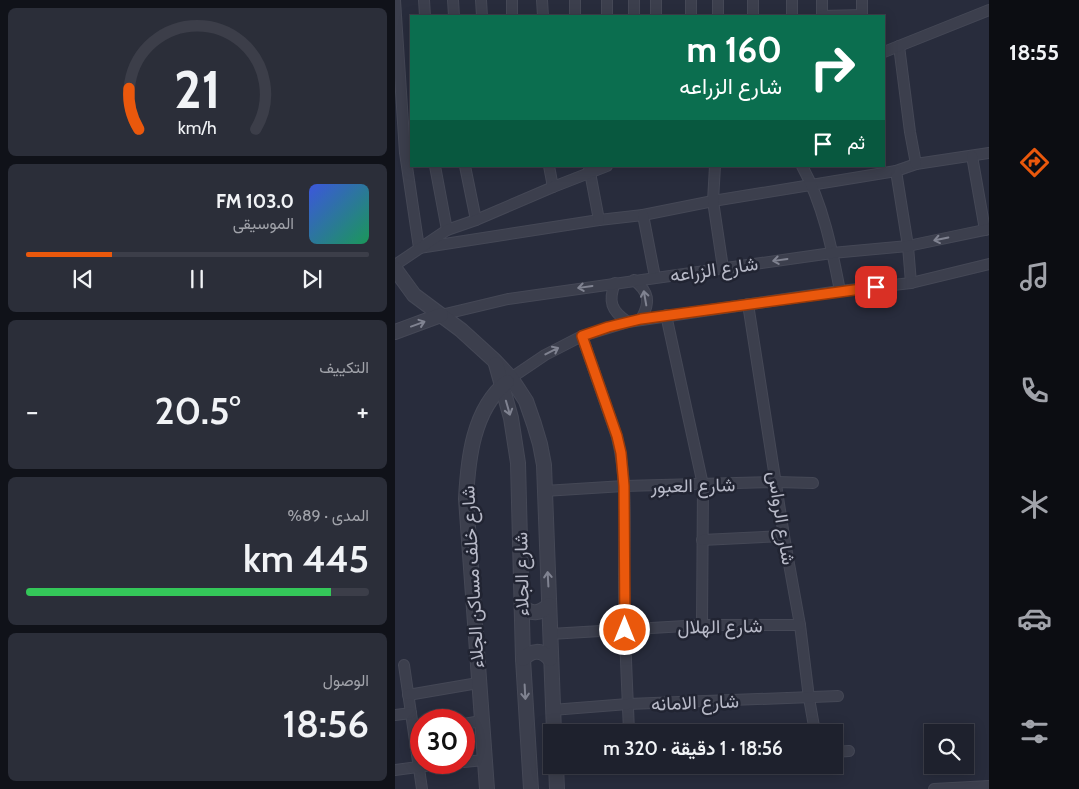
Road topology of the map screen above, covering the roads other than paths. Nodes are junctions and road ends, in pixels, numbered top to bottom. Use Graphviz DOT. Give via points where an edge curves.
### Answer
graph roads {
  1 [pos="395,0"];
  2 [pos="424,0"];
  3 [pos="453,0"];
  4 [pos="481,0"];
  5 [pos="512,0"];
  6 [pos="542,0"];
  7 [pos="575,0"];
  8 [pos="607,0"];
  9 [pos="634,0"];
  10 [pos="656,0"];
  11 [pos="691,0"];
  12 [pos="718,0"];
  13 [pos="753,0"];
  14 [pos="792,0"];
  15 [pos="821,0"];
  16 [pos="862,0"];
  17 [pos="989,10"];
  18 [pos="425,15"];
  19 [pos="454,15"];
  20 [pos="482,15"];
  21 [pos="512,15"];
  22 [pos="543,15"];
  23 [pos="575,15"];
  24 [pos="607,15"];
  25 [pos="635,15"];
  26 [pos="656,15"];
  27 [pos="691,15"];
  28 [pos="718,15"];
  29 [pos="753,15"];
  30 [pos="792,15"];
  31 [pos="822,15"];
  32 [pos="862,15"];
  33 [pos="899,46"];
  34 [pos="885,52"];
  35 [pos="404,153"];
  36 [pos="989,153"];
  37 [pos="972,156"];
  38 [pos="916,164"];
  39 [pos="435,167"];
  40 [pos="465,167"];
  41 [pos="549,167"];
  42 [pos="715,167"];
  43 [pos="803,167"];
  44 [pos="590,169"];
  45 [pos="896,171"];
  46 [pos="813,185"];
  47 [pos="553,187"];
  48 [pos="713,201"];
  49 [pos="643,215"];
  50 [pos="476,220"];
  51 [pos="599,220"];
  52 [pos="987,229"];
  53 [pos="447,230"];
  54 [pos="908,246"];
  55 [pos="419,248"];
  56 [pos="832,253"];
  57 [pos="989,264"];
  58 [pos="395,267"];
  59 [pos="723,268"];
  60 [pos="655,277"];
  61 [pos="634,280"];
  62 [pos="615,283"];
  63 [pos="911,283"];
  64 [pos="840,291"];
  65 [pos="748,304"];
  66 [pos="441,315"];
  67 [pos="666,315"];
  68 [pos="641,319"];
  69 [pos="628,322"];
  70 [pos="395,332"];
  71 [pos="582,336"];
  72 [pos="506,382"];
  73 [pos="776,482"];
  74 [pos="813,483"];
  75 [pos="703,485"];
  76 [pos="624,486"];
  77 [pos="544,491"];
  78 [pos="784,536"];
  79 [pos="702,540"];
  80 [pos="549,605"];
  81 [pos="522,606"];
  82 [pos="800,624"];
  83 [pos="702,625"];
  84 [pos="625,630"];
  85 [pos="550,634"];
  86 [pos="523,659"];
  87 [pos="550,659"];
  88 [pos="404,665"];
  89 [pos="478,683"];
  90 [pos="408,695"];
  91 [pos="838,696"];
  92 [pos="809,698"];
  93 [pos="628,704"];
  94 [pos="410,709"];
  95 [pos="552,710"];
  96 [pos="410,712"];
  97 [pos="395,715"];
  98 [pos="481,721"];
  99 [pos="475,722"];
  100 [pos="553,724"];
  101 [pos="629,724"];
  102 [pos="814,724"];
  103 [pos="843,751"];
  104 [pos="849,751"];
  105 [pos="484,760"];
  106 [pos="475,761"];
  107 [pos="410,767"];
  108 [pos="395,770"];
  109 [pos="419,774"];
  110 [pos="556,774"];
  111 [pos="989,786"];
  112 [pos="422,789"];
  113 [pos="487,789"];
  114 [pos="531,789"];
  115 [pos="557,789"];
  116 [pos="934,789"];
  1 -- 35 [label="street"];
  2 -- 18 [label="street"];
  3 -- 19 [label="street"];
  4 -- 20 [label="street"];
  5 -- 21 [label="street"];
  6 -- 22 [label="street"];
  7 -- 23 [label="street"];
  8 -- 24 [label="street"];
  9 -- 25 [label="street"];
  10 -- 26 [label="street"];
  11 -- 27 [label="street"];
  12 -- 28 [label="street"];
  13 -- 29 [label="street"];
  14 -- 30 [label="street"];
  15 -- 31 [label="street"];
  16 -- 32 [label="street"];
  17 -- 33 [label="street"];
  33 -- 34 [label="street"];
  33 -- 38 [label="street"];
  35 -- 55 [label="street"];
  36 -- 37 [label="street"];
  37 -- 38 [label="street"];
  37 -- 52 [label="street"];
  38 -- 45 [label="street"];
  39 -- 53 [label="street"];
  40 -- 50 [label="street"];
  41 -- 47 [label="street"];
  42 -- 48 [label="street"];
  43 -- 46 [label="street"];
  44 -- 47 [label="street"];
  44 -- 51 [label="street"];
  45 -- 46 [label="street"];
  45 -- 54 [label="street"];
  46 -- 48 [label="street"];
  46 -- 56 [label="street"];
  47 -- 50 [label="street"];
  48 -- 49 [label="street"];
  48 -- 59 [label="street"];
  49 -- 51 [label="street"];
  49 -- 60 [label="street"];
  50 -- 53 [label="street"];
  51 -- 55 [label="street"];
  52 -- 54 [label="street, شارع الزراعه, one-way"];
  53 -- 55 [label="street"];
  54 -- 56 [label="street, شارع الزراعه"];
  54 -- 63 [label="street"];
  55 -- 58 [label="street"];
  56 -- 59 [label="street, شارع الزراعه, one-way"];
  56 -- 64 [label="street"];
  57 -- 63 [label="street, شارع الزراعه"];
  58 -- 66 [label="street, شارع الجلاء" via="414,295"];
  59 -- 60 [label="street, شارع الزراعه"];
  60 -- 61 [label="street, شارع الزراعه"];
  61 -- 62 [label="street, شارع الزراعه"];
  68 -- 61 [label="street, one-way" via="647,309 647,298 643,287"];
  62 -- 66 [label="street, شارع الزراعه, one-way" via="508,298"];
  62 -- 69 [label="street" via="612,305"];
  63 -- 64 [label="street, شارع الزراعه"];
  64 -- 65 [label="street, شارع الزراعه"];
  65 -- 67 [label="street, شارع الزراعه"];
  65 -- 73 [label="street, شارع الرواس"];
  70 -- 66 [label="street, one-way"];
  66 -- 72 [label="street, شارع الجلاء" via="495,361"];
  67 -- 68 [label="street, شارع الزراعه"];
  67 -- 75 [label="street"];
  68 -- 69 [label="street, شارع الزراعه"];
  69 -- 71 [label="street, شارع الزراعه"];
  72 -- 71 [label="street, شارع الزراعه, one-way" via="545,355"];
  71 -- 76 [label="street" via="617,436"];
  72 -- 77 [label="street, شارع الجلاء" via="526,401 540,444"];
  72 -- 81 [label="street, شارع الجلاء, one-way" via="518,463"];
  72 -- 89 [label="street, شارع خلف مساكن الجلاء" via="493,396 482,416 467,471 465,499"];
  73 -- 74 [label="street, شارع العبور"];
  73 -- 75 [label="street, شارع العبور"];
  73 -- 78 [label="street, شارع الرواس"];
  75 -- 76 [label="street, شارع العبور"];
  75 -- 79 [label="street"];
  76 -- 77 [label="street, شارع العبور"];
  76 -- 84 [label="street"];
  80 -- 77 [label="street, شارع الجلاء, one-way"];
  78 -- 79 [label="street"];
  78 -- 82 [label="street, شارع الرواس"];
  79 -- 83 [label="street"];
  80 -- 81 [label="street" via="536,613"];
  80 -- 85 [label="street, شارع الجلاء"];
  81 -- 86 [label="street, شارع الجلاء"];
  82 -- 83 [label="street, شارع الهلال"];
  82 -- 92 [label="street, شارع الرواس"];
  83 -- 84 [label="street, شارع الهلال"];
  84 -- 85 [label="street, شارع الهلال"];
  84 -- 93 [label="street"];
  85 -- 87 [label="street, شارع الجلاء"];
  86 -- 87 [label="street" via="537,651"];
  86 -- 114 [label="street, شارع الجلاء, one-way"];
  87 -- 95 [label="street, شارع الجلاء"];
  88 -- 90 [label="street"];
  89 -- 90 [label="street"];
  89 -- 98 [label="street, شارع خلف مساكن الجلاء"];
  90 -- 94 [label="street"];
  91 -- 92 [label="street, شارع الامانه"];
  92 -- 93 [label="street, شارع الامانه"];
  92 -- 102 [label="street, شارع الرواس"];
  93 -- 95 [label="street, شارع الامانه"];
  93 -- 101 [label="street"];
  95 -- 100 [label="street, شارع الجلاء"];
  96 -- 97 [label="street"];
  98 -- 99 [label="street"];
  98 -- 105 [label="street, شارع خلف مساكن الجلاء"];
  103 -- 104 [label="street"];
  105 -- 106 [label="street"];
  105 -- 113 [label="street, شارع خلف مساكن الجلاء"];
  107 -- 108 [label="street"];
  109 -- 112 [label="street"];
  110 -- 115 [label="street"];
  111 -- 116 [label="street"];
}
